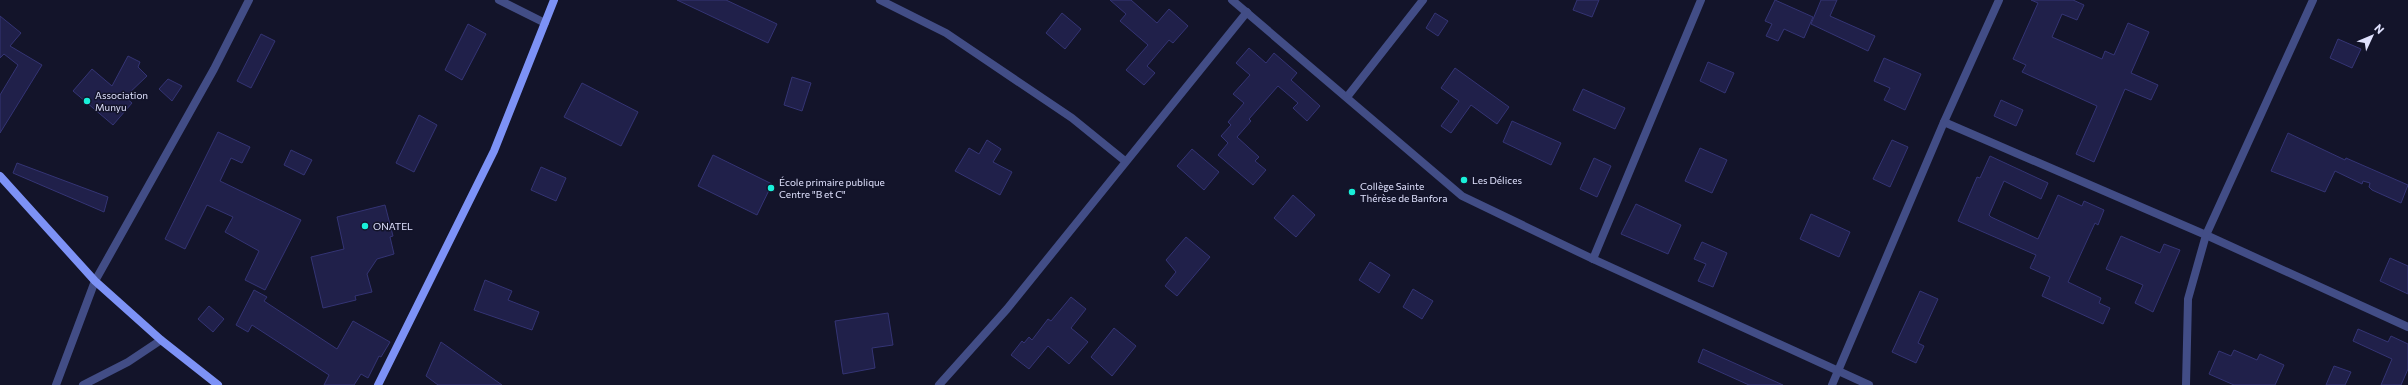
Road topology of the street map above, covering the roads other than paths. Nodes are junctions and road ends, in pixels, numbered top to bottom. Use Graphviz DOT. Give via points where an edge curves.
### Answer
graph roads {
  1 [pos="249,0"];
  2 [pos="499,0"];
  3 [pos="554,0"];
  4 [pos="880,0"];
  5 [pos="1232,0"];
  6 [pos="1423,0"];
  7 [pos="1701,0"];
  8 [pos="1999,0"];
  9 [pos="2313,0"];
  10 [pos="1247,12"];
  11 [pos="545,23"];
  12 [pos="1347,97"];
  13 [pos="1944,122"];
  14 [pos="1125,161"];
  15 [pos="0,176"];
  16 [pos="2206,235"];
  17 [pos="1593,259"];
  18 [pos="95,281"];
  19 [pos="2408,326"];
  20 [pos="161,340"];
  21 [pos="1839,372"];
  22 [pos="56,385"];
  23 [pos="83,385"];
  24 [pos="218,385"];
  25 [pos="378,385"];
  26 [pos="939,385"];
  27 [pos="1832,385"];
  28 [pos="1869,385"];
  29 [pos="2186,385"];
  1 -- 18 [label="street" via="214,69"];
  2 -- 11 [label="street"];
  3 -- 11 [label="main road"];
  4 -- 14 [label="street" via="946,33 1072,118"];
  5 -- 10 [label="street"];
  6 -- 12 [label="street"];
  7 -- 17 [label="street"];
  8 -- 13 [label="street"];
  9 -- 16 [label="street"];
  10 -- 12 [label="street"];
  10 -- 14 [label="street"];
  11 -- 25 [label="main road" via="494,151"];
  12 -- 17 [label="street" via="1462,196"];
  13 -- 16 [label="street"];
  13 -- 21 [label="street"];
  14 -- 26 [label="street" via="1007,309"];
  15 -- 18 [label="main road"];
  16 -- 19 [label="street"];
  16 -- 29 [label="street" via="2188,299"];
  17 -- 21 [label="street"];
  18 -- 20 [label="main road"];
  18 -- 22 [label="street"];
  20 -- 23 [label="street" via="128,362"];
  20 -- 24 [label="main road"];
  21 -- 27 [label="street"];
  21 -- 28 [label="street"];
}
